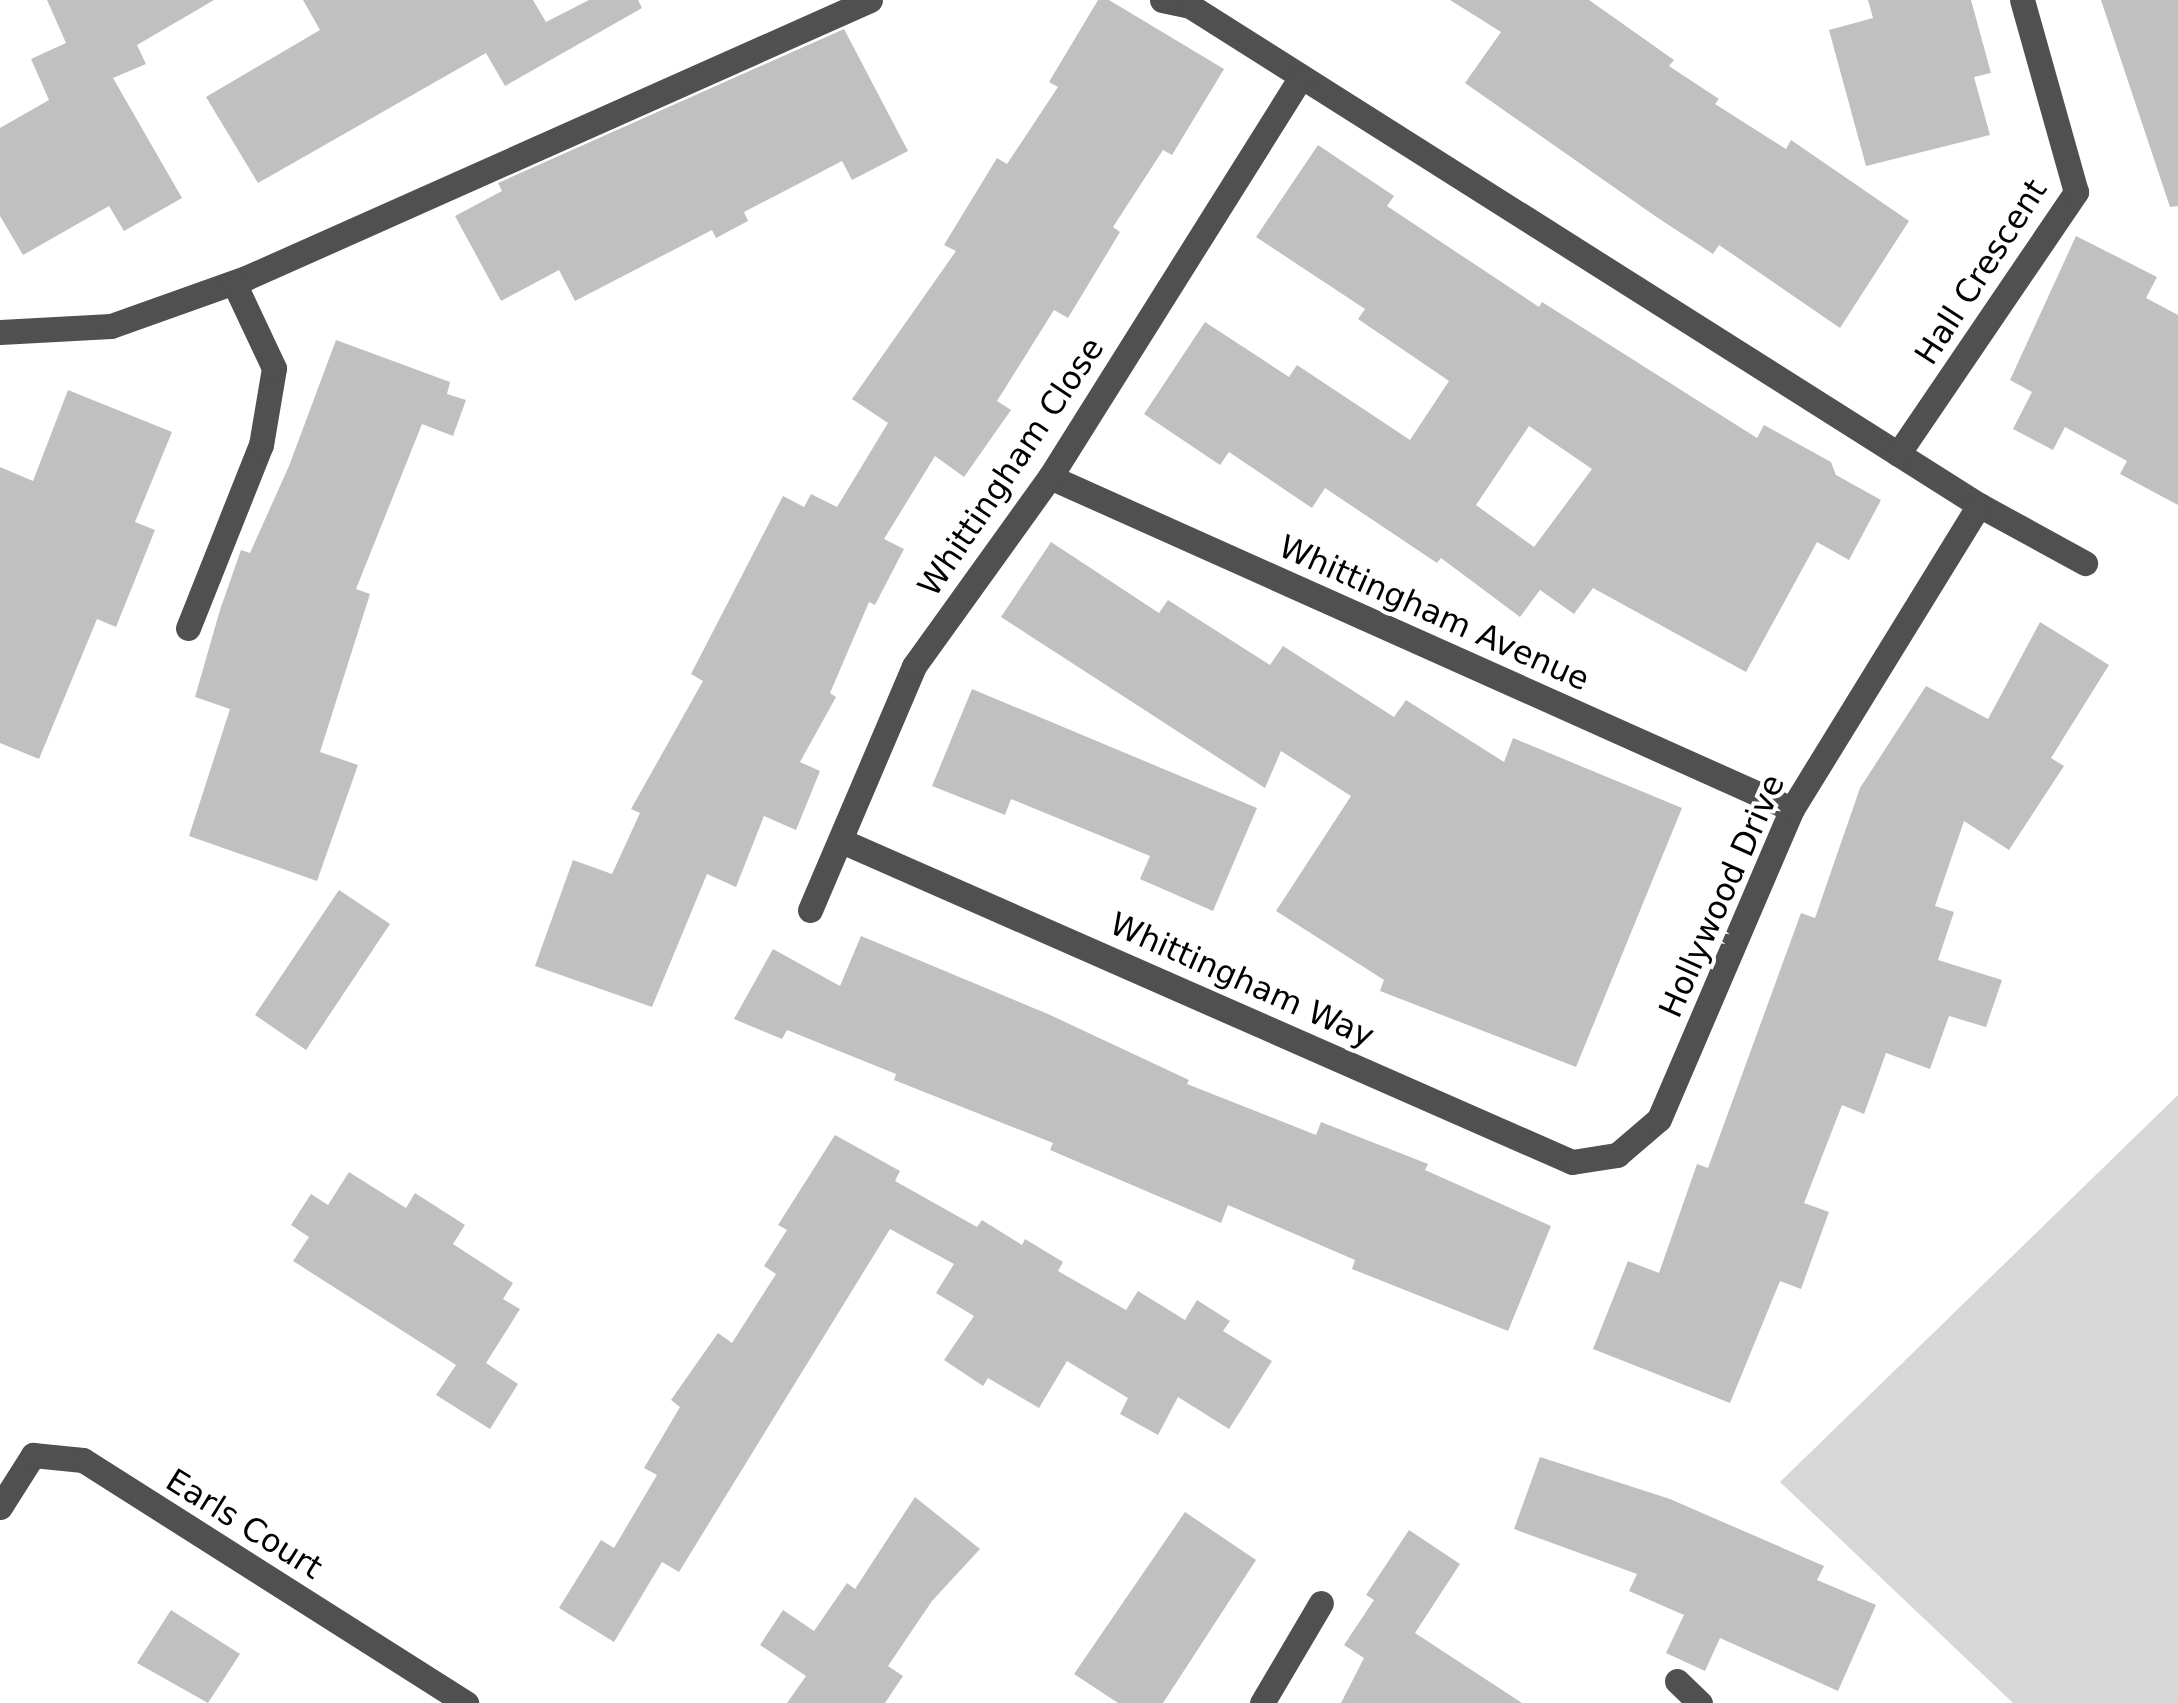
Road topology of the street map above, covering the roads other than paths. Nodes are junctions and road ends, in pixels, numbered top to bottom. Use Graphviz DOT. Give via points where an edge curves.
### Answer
graph roads {
  1 [pos="870,0"];
  2 [pos="1162,0"];
  3 [pos="2022,0"];
  4 [pos="1301,78"];
  5 [pos="234,283"];
  6 [pos="0,332"];
  7 [pos="1898,454"];
  8 [pos="1050,477"];
  9 [pos="1979,505"];
  10 [pos="2084,562"];
  11 [pos="188,628"];
  12 [pos="1792,809"];
  13 [pos="844,842"];
  14 [pos="810,910"];
  15 [pos="1617,1155"];
  16 [pos="0,1507"];
  17 [pos="1321,1603"];
  18 [pos="1677,1681"];
  19 [pos="466,1703"];
  20 [pos="1262,1703"];
  21 [pos="1700,1703"];
  1 -- 5 [label="street"];
  2 -- 4 [label="street" via="1190,6"];
  3 -- 7 [label="street, Hall Crescent" via="2076,192"];
  4 -- 7 [label="street"];
  4 -- 8 [label="street, Whittingham Close"];
  5 -- 6 [label="street" via="112,326"];
  5 -- 11 [label="street" via="274,368 261,445"];
  7 -- 9 [label="street"];
  8 -- 12 [label="street, Whittingham Avenue"];
  8 -- 13 [label="street, Whittingham Close" via="914,666"];
  9 -- 10 [label="street"];
  9 -- 12 [label="street, Hollywood Drive"];
  12 -- 15 [label="street, Hollywood Drive" via="1660,1119"];
  13 -- 14 [label="street, Whittingham Close"];
  13 -- 15 [label="street, Whittingham Way" via="1572,1162"];
  16 -- 19 [label="street, Earls Court" via="33,1455 84,1460"];
  17 -- 20 [label="street"];
  18 -- 21 [label="street"];
}
